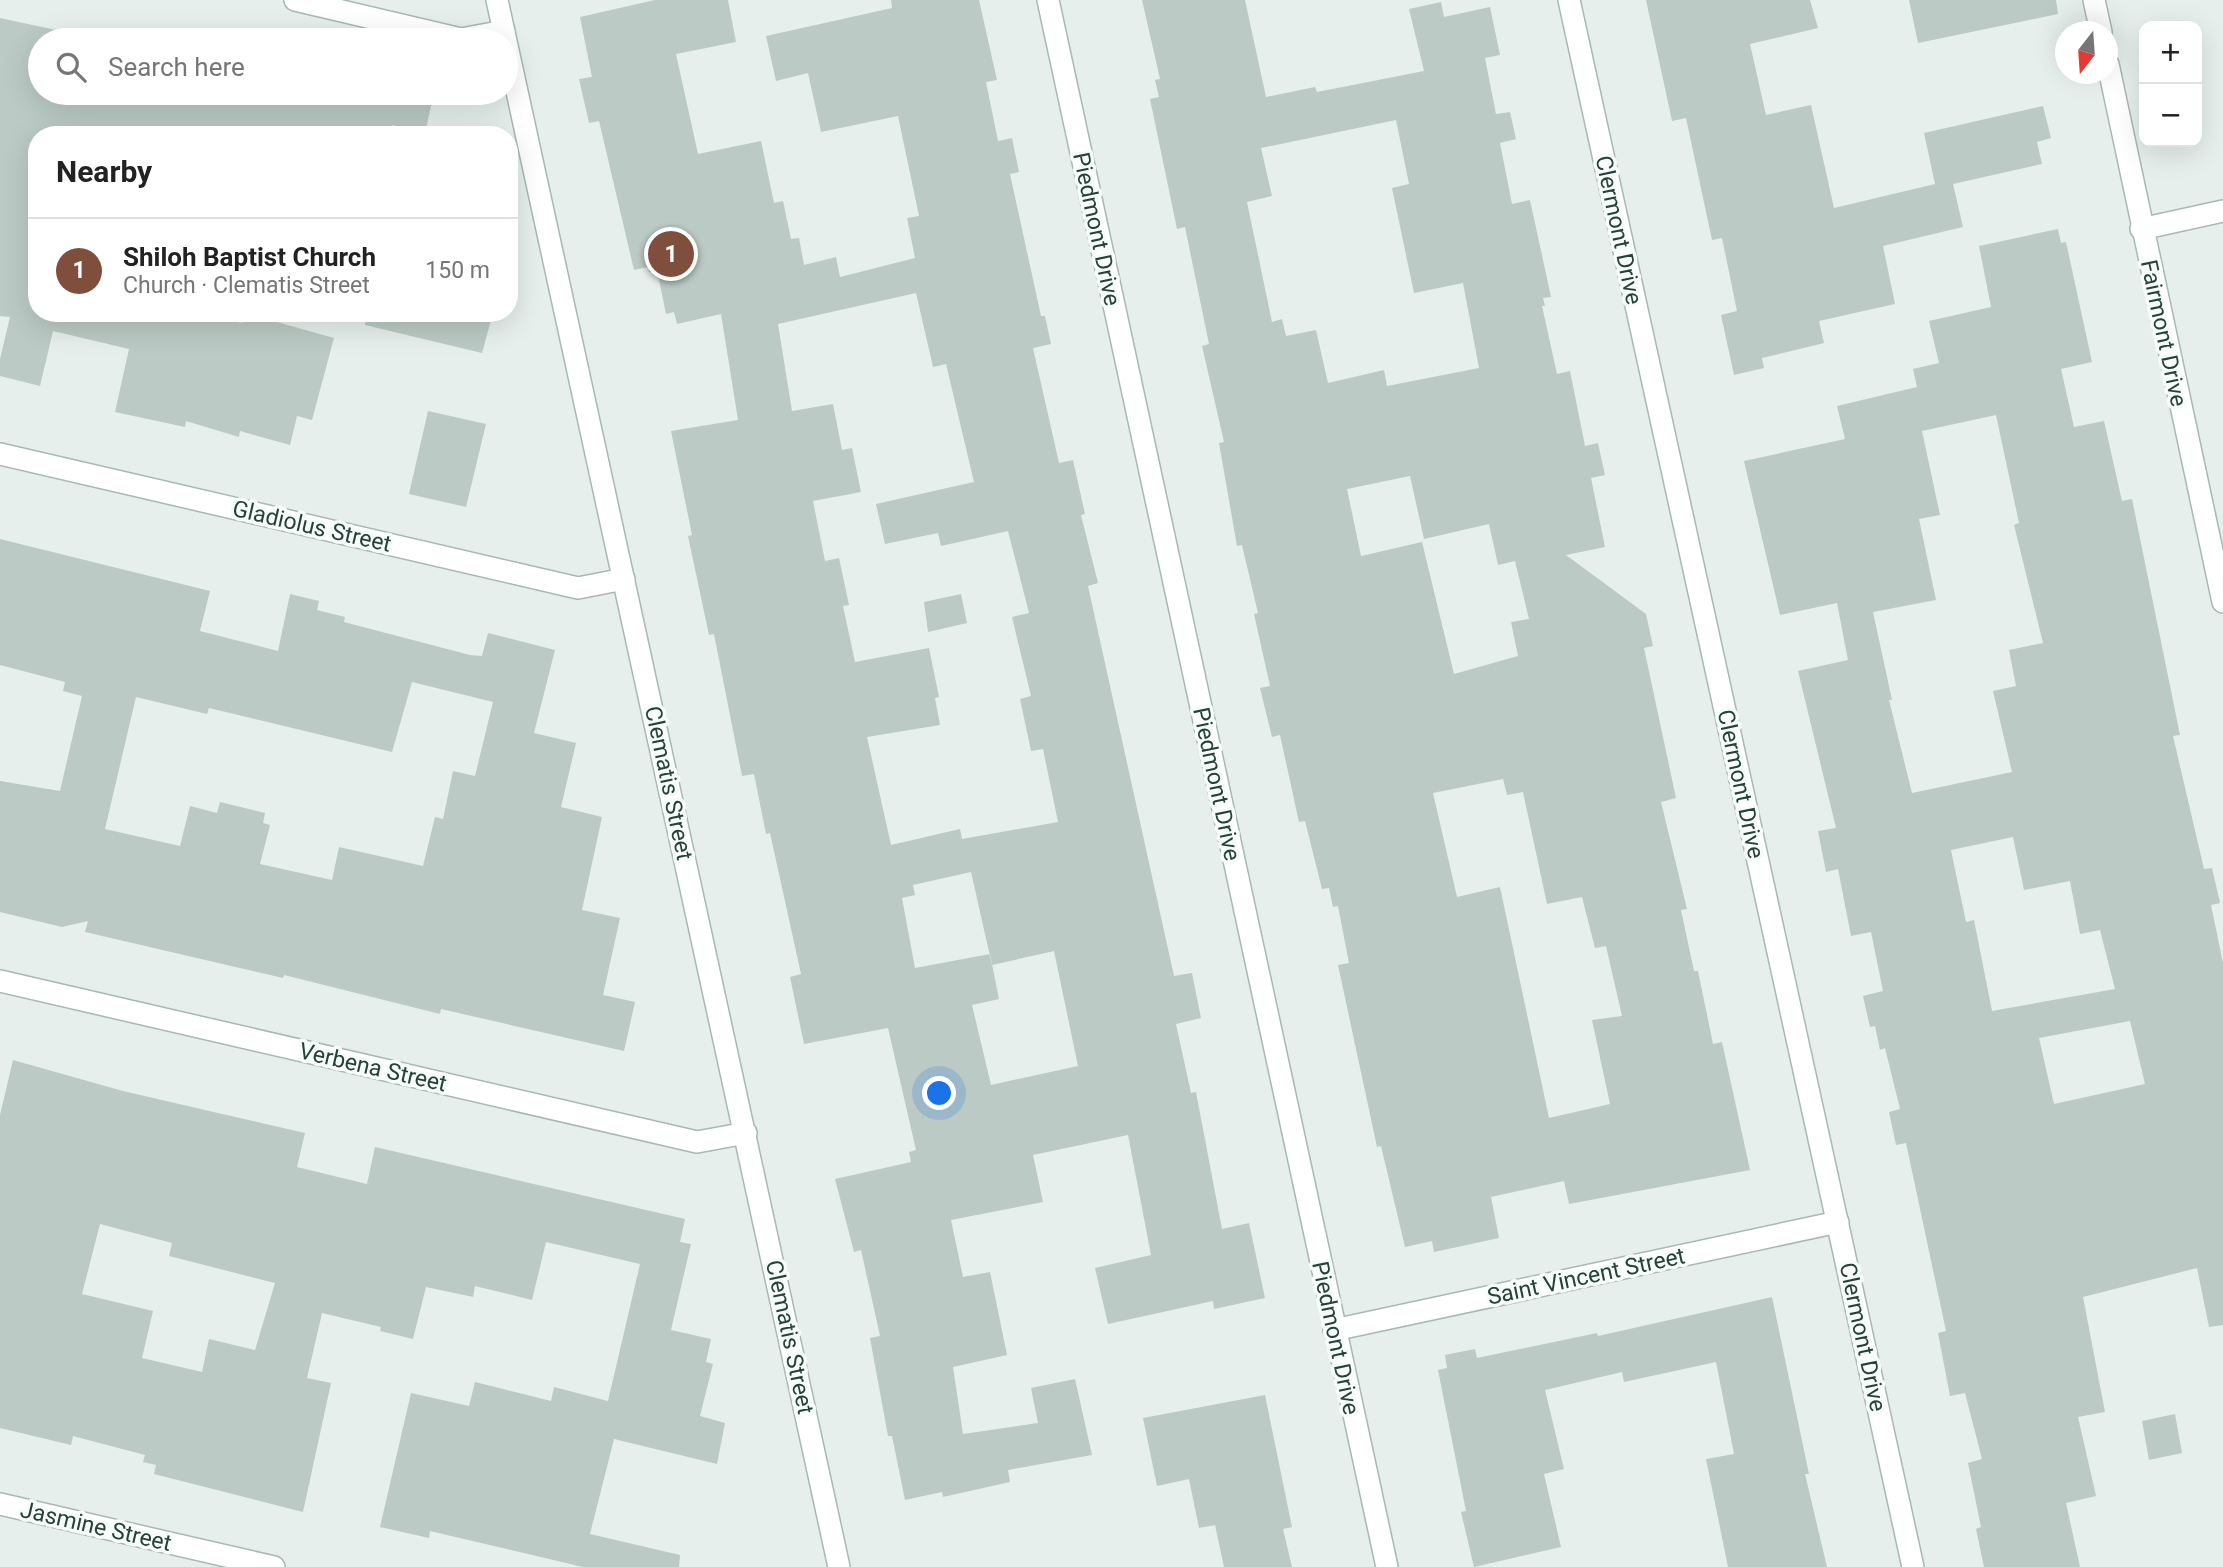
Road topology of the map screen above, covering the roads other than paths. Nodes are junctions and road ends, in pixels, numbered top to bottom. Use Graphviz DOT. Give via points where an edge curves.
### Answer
graph roads {
  1 [pos="295,0"];
  2 [pos="497,0"];
  3 [pos="1048,0"];
  4 [pos="1569,0"];
  5 [pos="2095,0"];
  6 [pos="2099,21"];
  7 [pos="414,28"];
  8 [pos="503,28"];
  9 [pos="2112,84"];
  10 [pos="518,95"];
  11 [pos="2223,211"];
  12 [pos="2141,229"];
  13 [pos="0,454"];
  14 [pos="624,579"];
  15 [pos="2223,602"];
  16 [pos="0,981"];
  17 [pos="746,1133"];
  18 [pos="1838,1222"];
  19 [pos="1334,1330"];
  20 [pos="0,1504"];
  21 [pos="274,1567"];
  22 [pos="839,1567"];
  23 [pos="1387,1567"];
  24 [pos="1913,1567"];
  1 -- 7 [label="street"];
  2 -- 8 [label="street, Clematis Street"];
  3 -- 19 [label="street, Piedmont Drive"];
  4 -- 18 [label="street, Clermont Drive"];
  5 -- 6 [label="street"];
  9 -- 12 [label="street, Fairmont Drive"];
  10 -- 14 [label="street, Clematis Street"];
  11 -- 12 [label="street"];
  12 -- 15 [label="street, Fairmont Drive"];
  13 -- 14 [label="street, Gladiolus Street" via="579,588"];
  14 -- 17 [label="street, Clematis Street"];
  16 -- 17 [label="street, Verbena Street" via="697,1142"];
  17 -- 22 [label="street, Clematis Street"];
  18 -- 19 [label="street, Saint Vincent Street"];
  18 -- 24 [label="street, Clermont Drive"];
  19 -- 23 [label="street, Piedmont Drive"];
  20 -- 21 [label="street, Jasmine Street"];
}
